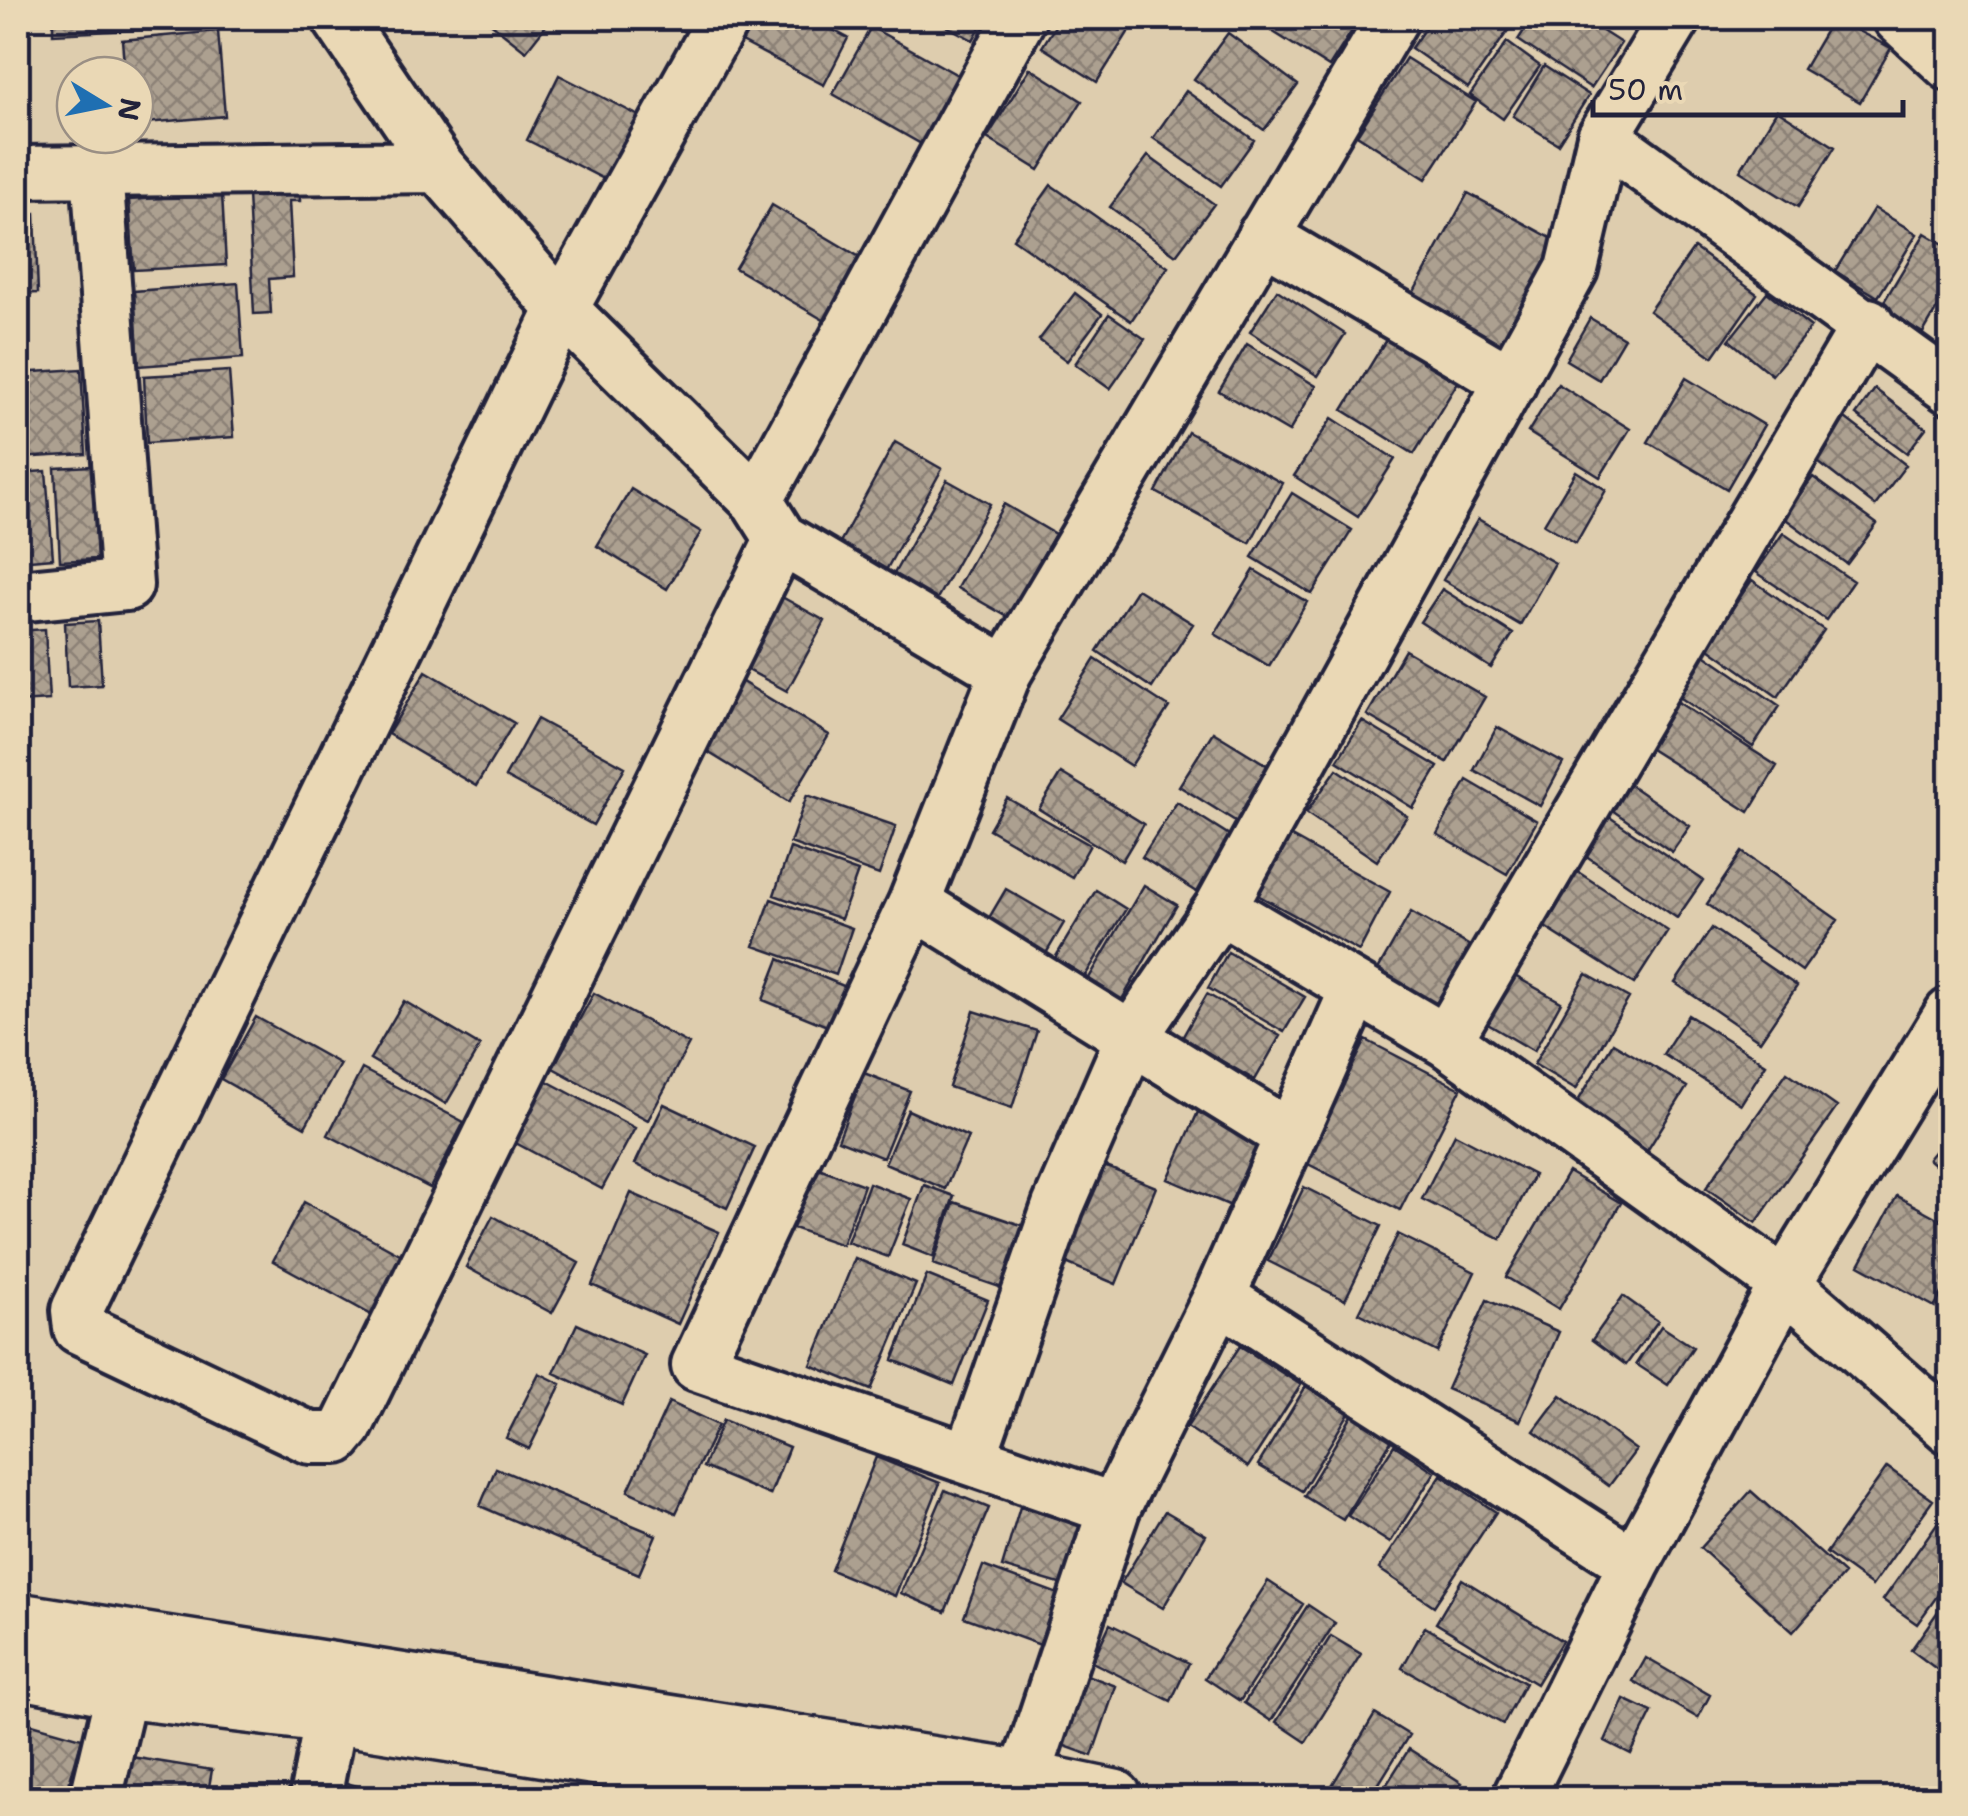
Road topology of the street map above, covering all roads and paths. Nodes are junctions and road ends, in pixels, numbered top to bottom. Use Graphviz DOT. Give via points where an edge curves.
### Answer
graph roads {
  1 [pos="338,18"];
  2 [pos="724,18"];
  3 [pos="1020,18"];
  4 [pos="1392,18"];
  5 [pos="1675,18"];
  6 [pos="1899,18"];
  7 [pos="1950,65"];
  8 [pos="1603,137"];
  9 [pos="439,167"];
  10 [pos="97,171"];
  11 [pos="18,172"];
  12 [pos="1263,236"];
  13 [pos="562,309"];
  14 [pos="1868,324"];
  15 [pos="1511,382"];
  16 [pos="1950,388"];
  17 [pos="769,520"];
  18 [pos="18,596"];
  19 [pos="1006,672"];
  20 [pos="914,904"];
  21 [pos="1220,908"];
  22 [pos="1356,989"];
  23 [pos="1950,1014"];
  24 [pos="1132,1038"];
  25 [pos="1446,1041"];
  26 [pos="1290,1136"];
  27 [pos="1785,1284"];
  28 [pos="1219,1297"];
  29 [pos="1950,1428"];
  30 [pos="970,1459"];
  31 [pos="1114,1509"];
  32 [pos="1634,1564"];
  33 [pos="18,1622"];
  34 [pos="18,1670"];
  35 [pos="122,1690"];
  36 [pos="331,1715"];
  37 [pos="1024,1779"];
  38 [pos="96,1798"];
  39 [pos="315,1798"];
  40 [pos="857,1798"];
  41 [pos="1114,1798"];
  42 [pos="1518,1798"];
  1 -- 9 [label="street"];
  2 -- 13 [label="street"];
  3 -- 17 [label="street"];
  4 -- 12 [label="street"];
  5 -- 8 [label="street"];
  6 -- 7 [label="street"];
  8 -- 14 [label="street"];
  8 -- 15 [label="street" via="1572,269"];
  9 -- 10 [label="street"];
  9 -- 13 [label="street"];
  10 -- 11 [label="street"];
  10 -- 18 [label="street" via="127,585"];
  12 -- 15 [label="street"];
  12 -- 19 [label="street"];
  13 -- 17 [label="street"];
  13 -- 17 [label="street" via="77,1310 79,1328 310,1438 337,1438"];
  14 -- 16 [label="street"];
  14 -- 25 [label="street"];
  15 -- 21 [label="street"];
  17 -- 19 [label="street"];
  19 -- 20 [label="street"];
  20 -- 24 [label="street"];
  20 -- 30 [label="street" via="698,1366"];
  21 -- 22 [label="street"];
  21 -- 24 [label="street"];
  22 -- 25 [label="street"];
  22 -- 26 [label="street"];
  23 -- 27 [label="street"];
  24 -- 26 [label="street"];
  24 -- 30 [label="street" via="1058,1206"];
  25 -- 27 [label="street"];
  26 -- 28 [label="street"];
  27 -- 29 [label="street"];
  27 -- 32 [label="street"];
  28 -- 31 [label="street"];
  28 -- 32 [label="street"];
  30 -- 31 [label="street"];
  31 -- 37 [label="street"];
  32 -- 42 [label="street"];
  33 -- 37 [label="street"];
  34 -- 35 [label="street"];
  35 -- 36 [label="street"];
  35 -- 38 [label="street"];
  36 -- 39 [label="street"];
  36 -- 40 [label="street"];
  37 -- 41 [label="street"];
}
